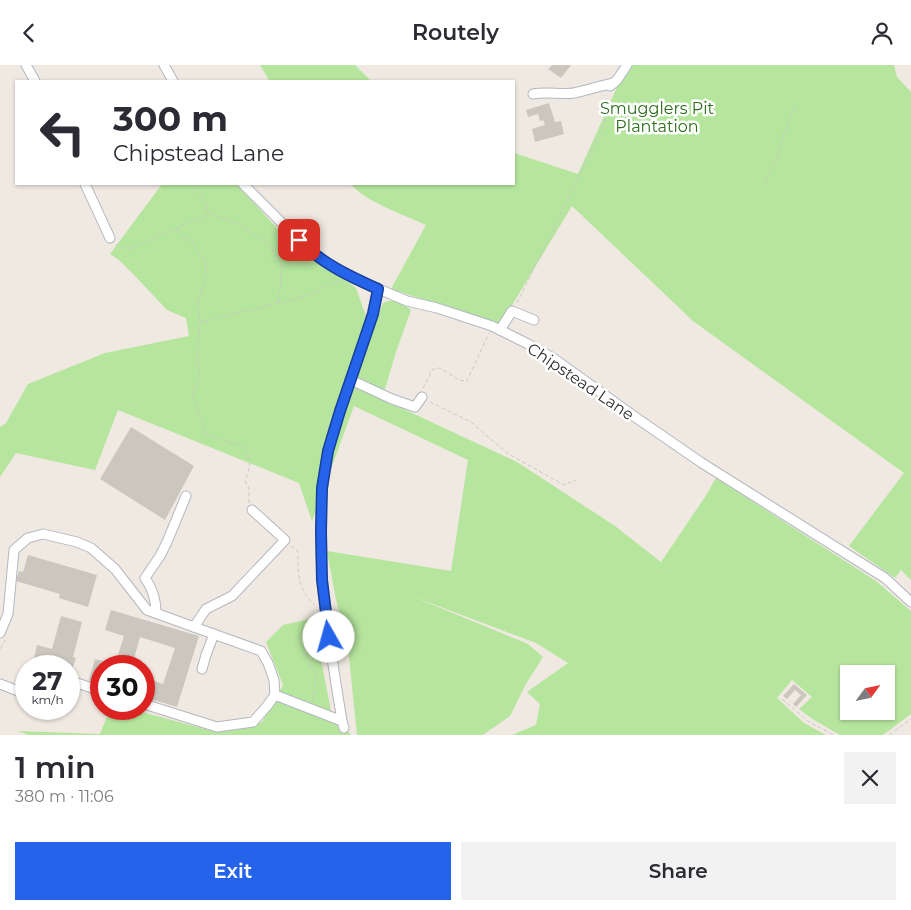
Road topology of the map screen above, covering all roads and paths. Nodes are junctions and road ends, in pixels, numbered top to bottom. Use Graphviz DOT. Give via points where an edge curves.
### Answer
graph roads {
  1 [pos="26,65"];
  2 [pos="164,65"];
  3 [pos="627,65"];
  4 [pos="34,80"];
  5 [pos="172,80"];
  6 [pos="606,88"];
  7 [pos="533,94"];
  8 [pos="795,108"];
  9 [pos="85,185"];
  10 [pos="193,185"];
  11 [pos="245,185"];
  12 [pos="764,185"];
  13 [pos="209,213"];
  14 [pos="176,229"];
  15 [pos="110,238"];
  16 [pos="355,279"];
  17 [pos="378,289"];
  18 [pos="279,302"];
  19 [pos="512,311"];
  20 [pos="534,320"];
  21 [pos="200,322"];
  22 [pos="496,328"];
  23 [pos="351,380"];
  24 [pos="422,397"];
  25 [pos="576,480"];
  26 [pos="186,496"];
  27 [pos="252,509"];
  28 [pos="285,540"];
  29 [pos="911,601"];
  30 [pos="319,608"];
  31 [pos="156,613"];
  32 [pos="318,617"];
  33 [pos="194,627"];
  34 [pos="0,633"];
  35 [pos="214,634"];
  36 [pos="202,669"];
  37 [pos="0,684"];
  38 [pos="15,690"];
  39 [pos="275,695"];
  40 [pos="782,699"];
  41 [pos="313,700"];
  42 [pos="155,707"];
  43 [pos="911,719"];
  44 [pos="834,735"];
  45 [pos="889,735"];
  1 -- 4 [label="street"];
  2 -- 5 [label="street"];
  3 -- 6 [label="street" via="617,80"];
  6 -- 7 [label="street"];
  6 -- 19 [label="path" via="605,123"];
  8 -- 12 [label="path"];
  9 -- 15 [label="street"];
  10 -- 13 [label="path"];
  11 -- 16 [label="street, Chipstead Lane" via="309,250"];
  13 -- 14 [label="path"];
  13 -- 18 [label="path" via="240,225 266,242 282,263"];
  14 -- 15 [label="path" via="130,249 118,246"];
  14 -- 21 [label="path" via="194,243 206,263 198,305"];
  16 -- 17 [label="street, Chipstead Lane"];
  16 -- 18 [label="path" via="331,283 311,295"];
  17 -- 22 [label="street, Chipstead Lane"];
  17 -- 23 [label="street"];
  18 -- 21 [label="path"];
  19 -- 20 [label="street"];
  19 -- 22 [label="street"];
  21 -- 27 [label="path" via="197,360 200,377 192,394 207,434 242,445 247,450 251,462 245,481"];
  22 -- 24 [label="path" via="467,381 458,380 440,368 433,369 423,387"];
  22 -- 29 [label="street, Chipstead Lane" via="553,358 702,463 885,579"];
  23 -- 24 [label="street" via="414,407"];
  23 -- 39 [label="street" via="328,451 322,488 321,531 322,580 343,725"];
  24 -- 25 [label="path" via="471,423 507,453 564,485"];
  26 -- 31 [label="street" via="167,542 145,578 154,595"];
  27 -- 28 [label="street"];
  28 -- 30 [label="path" via="298,551 298,579 308,599"];
  28 -- 33 [label="street" via="232,596 206,609"];
  31 -- 33 [label="street"];
  31 -- 34 [label="street" via="147,610 115,569 91,548 43,534 28,538 14,550 8,614"];
  32 -- 41 [label="path" via="318,627 304,651 316,675"];
  33 -- 35 [label="street"];
  35 -- 36 [label="street"];
  35 -- 39 [label="street" via="261,651 274,680"];
  37 -- 38 [label="street"];
  39 -- 42 [label="street" via="253,722 217,727"];
  40 -- 44 [label="path" via="809,722"];
  43 -- 45 [label="path"];
}
